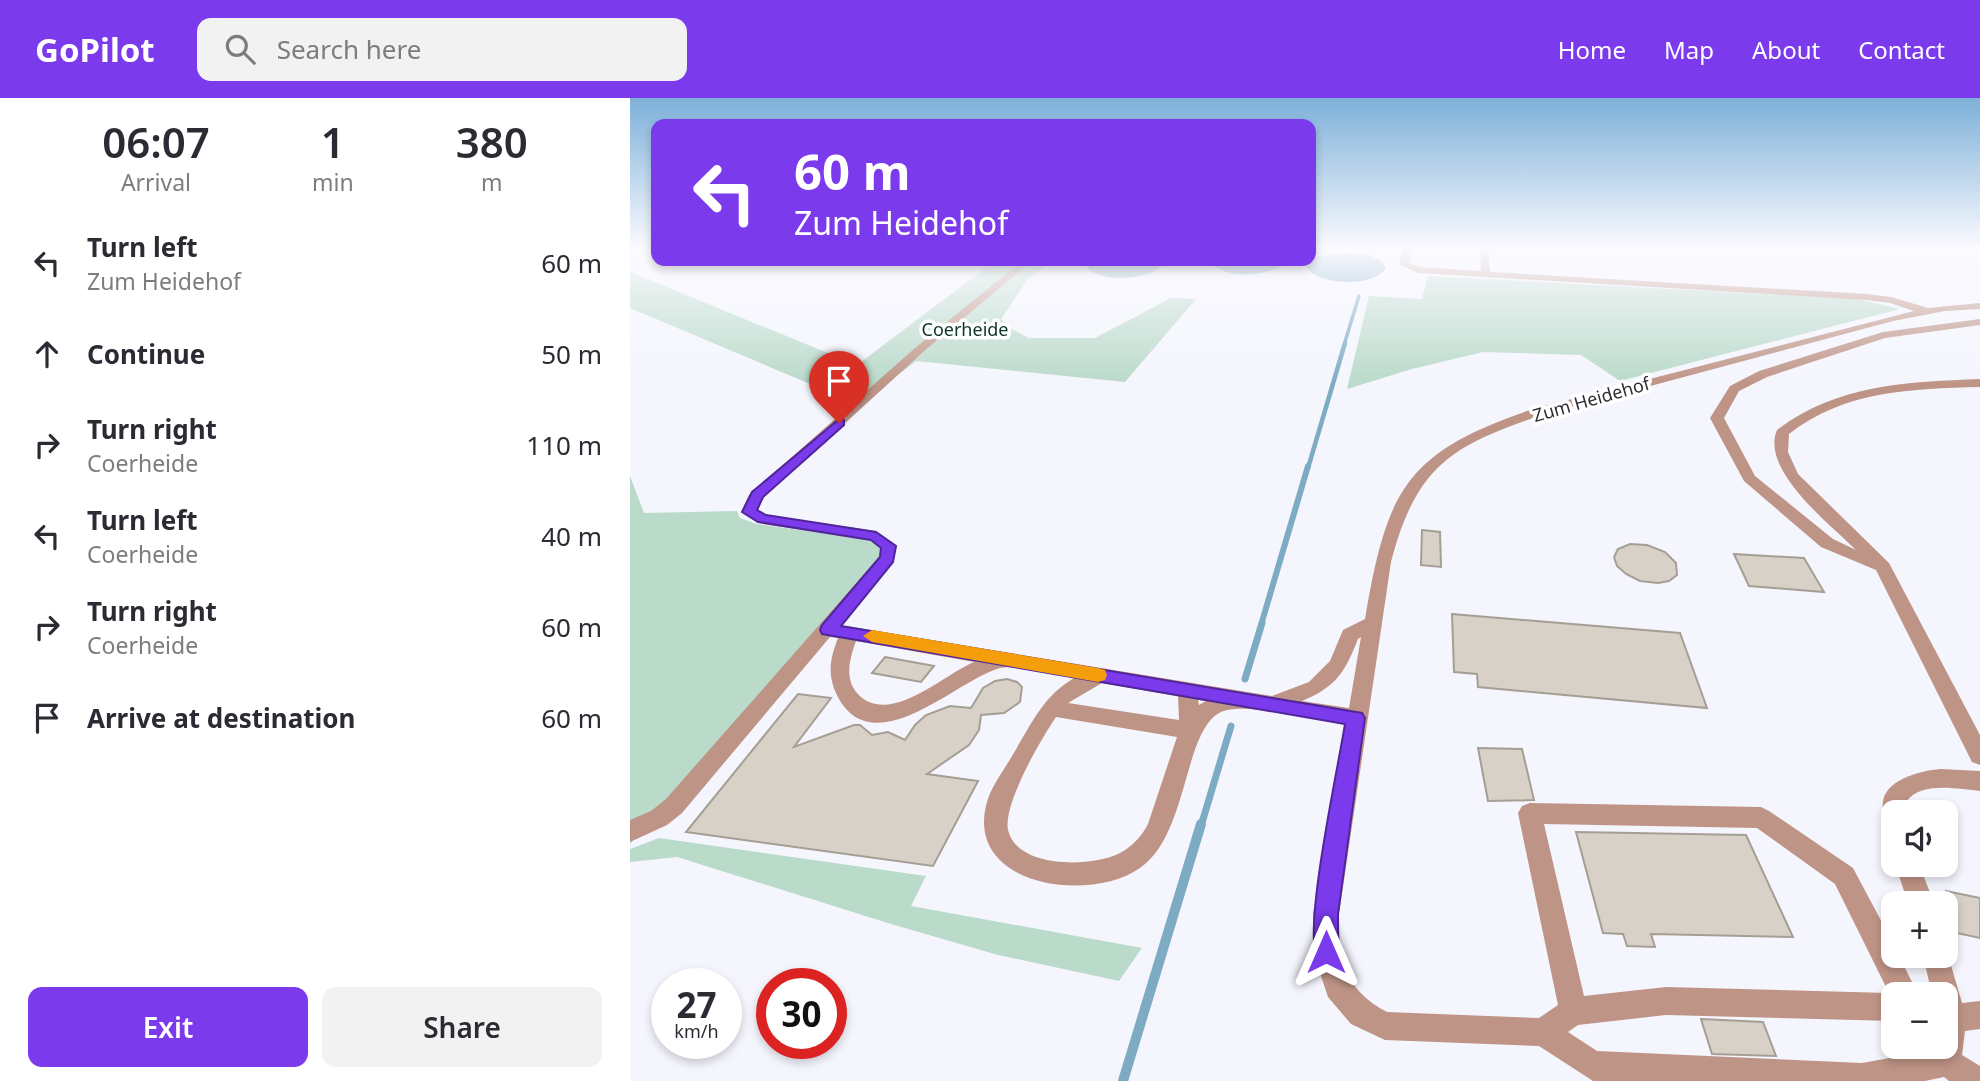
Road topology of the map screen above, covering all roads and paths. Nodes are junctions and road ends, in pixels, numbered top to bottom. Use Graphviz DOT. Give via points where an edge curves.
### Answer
graph roads {
  1 [pos="988,293"];
  2 [pos="1796,293"];
  3 [pos="1980,306"];
  4 [pos="1926,311"];
  5 [pos="1980,322"];
  6 [pos="1980,383"];
  7 [pos="1882,567"];
  8 [pos="1372,623"];
  9 [pos="828,630"];
  10 [pos="850,633"];
  11 [pos="1004,660"];
  12 [pos="1100,676"];
  13 [pos="1187,689"];
  14 [pos="1250,700"];
  15 [pos="1271,704"];
  16 [pos="1050,708"];
  17 [pos="1356,718"];
  18 [pos="1191,731"];
  19 [pos="1980,756"];
  20 [pos="1980,781"];
  21 [pos="1896,800"];
  22 [pos="630,831"];
  23 [pos="1898,982"];
  24 [pos="1881,1007"];
  25 [pos="1573,1011"];
  26 [pos="1543,1032"];
  27 [pos="1947,1059"];
  28 [pos="1947,1062"];
  29 [pos="1976,1081"];
  1 -- 9 [label="street" via="757,495 749,512 763,519 876,536 889,546 887,558"];
  2 -- 4 [label="street, Zum Heidehof" via="1891,300"];
  3 -- 4 [label="street, Zum Heidehof"];
  4 -- 8 [label="street, Zum Heidehof" via="1547,410 1467,439 1436,460 1405,500 1382,562"];
  5 -- 7 [label="street" via="1883,335 1763,374 1734,389 1717,418 1749,478 1827,543"];
  6 -- 7 [label="street" via="1918,386 1821,405 1782,433 1781,452 1791,476"];
  7 -- 19 [label="street"];
  8 -- 15 [label="street" via="1350,635 1338,665 1316,687"];
  8 -- 17 [label="street, Zum Heidehof"];
  9 -- 10 [label="street"];
  9 -- 22 [label="street" via="674,806"];
  10 -- 11 [label="street"];
  10 -- 11 [label="street" via="838,663 842,688 853,704 874,712 895,712 919,703 974,670"];
  11 -- 12 [label="street"];
  12 -- 13 [label="street"];
  12 -- 16 [label="street" via="1065,692"];
  13 -- 14 [label="street"];
  13 -- 18 [label="street"];
  14 -- 15 [label="street"];
  14 -- 18 [label="street" via="1211,708 1197,718"];
  15 -- 17 [label="street"];
  16 -- 18 [label="street"];
  16 -- 18 [label="street" via="998,804 997,821 999,838 1010,857 1050,873 1102,874 1149,846"];
  17 -- 26 [label="street, Zum Heidehof" via="1326,914 1326,952 1338,987 1361,1014 1385,1026"];
  20 -- 21 [label="street" via="1918,780 1902,789"];
  23 -- 25 [label="street" via="1844,876 1761,818 1530,813"];
  24 -- 25 [label="street" via="1666,1001"];
  25 -- 26 [label="street"];
  26 -- 28 [label="street" via="1594,1066 1861,1079"];
  27 -- 28 [label="street"];
  28 -- 29 [label="street"];
}
